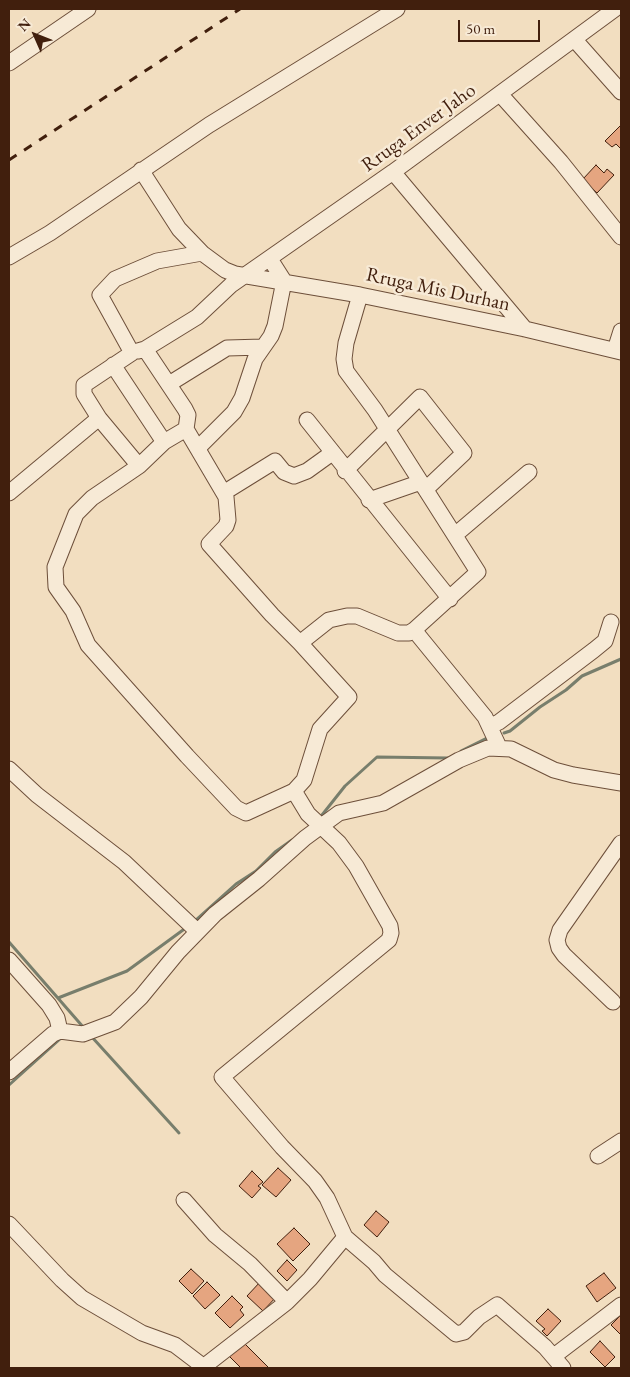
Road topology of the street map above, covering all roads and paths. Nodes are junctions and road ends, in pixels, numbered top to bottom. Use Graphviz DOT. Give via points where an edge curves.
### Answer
graph roads {
  1 [pos="88,9"];
  2 [pos="396,9"];
  3 [pos="615,9"];
  4 [pos="574,40"];
  5 [pos="9,63"];
  6 [pos="621,92"];
  7 [pos="500,94"];
  8 [pos="141,170"];
  9 [pos="394,172"];
  10 [pos="621,237"];
  11 [pos="202,253"];
  12 [pos="9,257"];
  13 [pos="270,259"];
  14 [pos="245,276"];
  15 [pos="284,281"];
  16 [pos="360,295"];
  17 [pos="525,328"];
  18 [pos="621,331"];
  19 [pos="263,347"];
  20 [pos="138,351"];
  21 [pos="618,351"];
  22 [pos="113,365"];
  23 [pos="169,384"];
  24 [pos="99,418"];
  25 [pos="307,420"];
  26 [pos="186,429"];
  27 [pos="388,430"];
  28 [pos="164,442"];
  29 [pos="198,448"];
  30 [pos="332,452"];
  31 [pos="139,466"];
  32 [pos="345,470"];
  33 [pos="529,472"];
  34 [pos="423,485"];
  35 [pos="225,492"];
  36 [pos="9,493"];
  37 [pos="369,500"];
  38 [pos="455,535"];
  39 [pos="450,599"];
  40 [pos="611,622"];
  41 [pos="414,630"];
  42 [pos="300,643"];
  43 [pos="491,726"];
  44 [pos="499,747"];
  45 [pos="9,769"];
  46 [pos="621,783"];
  47 [pos="294,791"];
  48 [pos="320,825"];
  49 [pos="621,843"];
  50 [pos="197,931"];
  51 [pos="9,960"];
  52 [pos="613,1002"];
  53 [pos="60,1031"];
  54 [pos="9,1072"];
  55 [pos="621,1141"];
  56 [pos="598,1156"];
  57 [pos="184,1200"];
  58 [pos="9,1224"];
  59 [pos="344,1237"];
  60 [pos="287,1302"];
  61 [pos="621,1305"];
  62 [pos="558,1362"];
  63 [pos="203,1368"];
  1 -- 5 [label="street"];
  2 -- 8 [label="street"];
  3 -- 4 [label="street, Rruga Enver Jaho"];
  4 -- 6 [label="street"];
  4 -- 7 [label="street, Rruga Enver Jaho"];
  7 -- 9 [label="street, Rruga Enver Jaho"];
  7 -- 10 [label="street"];
  8 -- 11 [label="street, Rruga Mis Durhan" via="179,229"];
  8 -- 12 [label="street" via="50,233"];
  9 -- 13 [label="street, Rruga Enver Jaho"];
  9 -- 17 [label="street"];
  11 -- 14 [label="street, Rruga Mis Durhan" via="225,270"];
  11 -- 20 [label="street" via="142,267 114,279 100,295"];
  13 -- 14 [label="street, Rruga Enver Jaho"];
  13 -- 15 [label="street"];
  14 -- 15 [label="street, Rruga Mis Durhan"];
  14 -- 20 [label="street, Rruga Enver Jaho" via="197,317"];
  15 -- 16 [label="street, Rruga Mis Durhan"];
  15 -- 19 [label="street" via="275,326"];
  16 -- 17 [label="street, Rruga Mis Durhan"];
  16 -- 27 [label="street" via="344,359 346,371"];
  17 -- 21 [label="street, Rruga Mis Durhan"];
  18 -- 21 [label="street"];
  19 -- 23 [label="street" via="227,348"];
  19 -- 29 [label="street" via="252,364 242,398 234,412"];
  20 -- 22 [label="street, Rruga Enver Jaho"];
  20 -- 23 [label="street"];
  22 -- 24 [label="street, Rruga Enver Jaho" via="86,382 82,389"];
  22 -- 28 [label="street"];
  23 -- 26 [label="street" via="188,415"];
  24 -- 31 [label="street"];
  24 -- 36 [label="street"];
  25 -- 30 [label="street"];
  26 -- 28 [label="street"];
  26 -- 29 [label="street"];
  27 -- 32 [label="street"];
  27 -- 34 [label="street"];
  27 -- 34 [label="street" via="420,397 464,453"];
  28 -- 31 [label="street"];
  29 -- 35 [label="street"];
  30 -- 32 [label="street"];
  30 -- 35 [label="street" via="307,471 294,476 284,472 275,460"];
  31 -- 47 [label="street" via="92,498 76,514 55,568 56,586 73,610 88,644 236,808 246,813"];
  32 -- 37 [label="street"];
  33 -- 38 [label="street"];
  34 -- 37 [label="street"];
  34 -- 38 [label="street"];
  35 -- 42 [label="street" via="228,520 209,544 247,590"];
  37 -- 39 [label="street"];
  38 -- 39 [label="street" via="478,572"];
  39 -- 41 [label="street"];
  40 -- 43 [label="street" via="605,640 594,650"];
  41 -- 42 [label="street" via="398,633 357,616 347,616 329,620"];
  41 -- 43 [label="street"];
  42 -- 47 [label="street" via="350,697 320,729 304,780"];
  43 -- 44 [label="street"];
  44 -- 46 [label="street" via="554,770"];
  44 -- 48 [label="street" via="459,760 383,803 339,813"];
  45 -- 50 [label="street" via="37,795 124,862"];
  47 -- 48 [label="street" via="308,814"];
  48 -- 50 [label="street"];
  48 -- 59 [label="street" via="339,843 371,890 390,926 389,940 222,1077 316,1181"];
  49 -- 52 [label="street" via="557,940 564,956"];
  50 -- 53 [label="street" via="142,997 115,1022 83,1034"];
  51 -- 53 [label="street" via="49,1005"];
  53 -- 54 [label="street"];
  55 -- 56 [label="street"];
  57 -- 60 [label="street"];
  58 -- 63 [label="street" via="82,1298 142,1333 176,1345"];
  59 -- 60 [label="street"];
  59 -- 62 [label="street" via="456,1334 464,1332 497,1305"];
  60 -- 63 [label="street"];
  61 -- 62 [label="street"];
}
